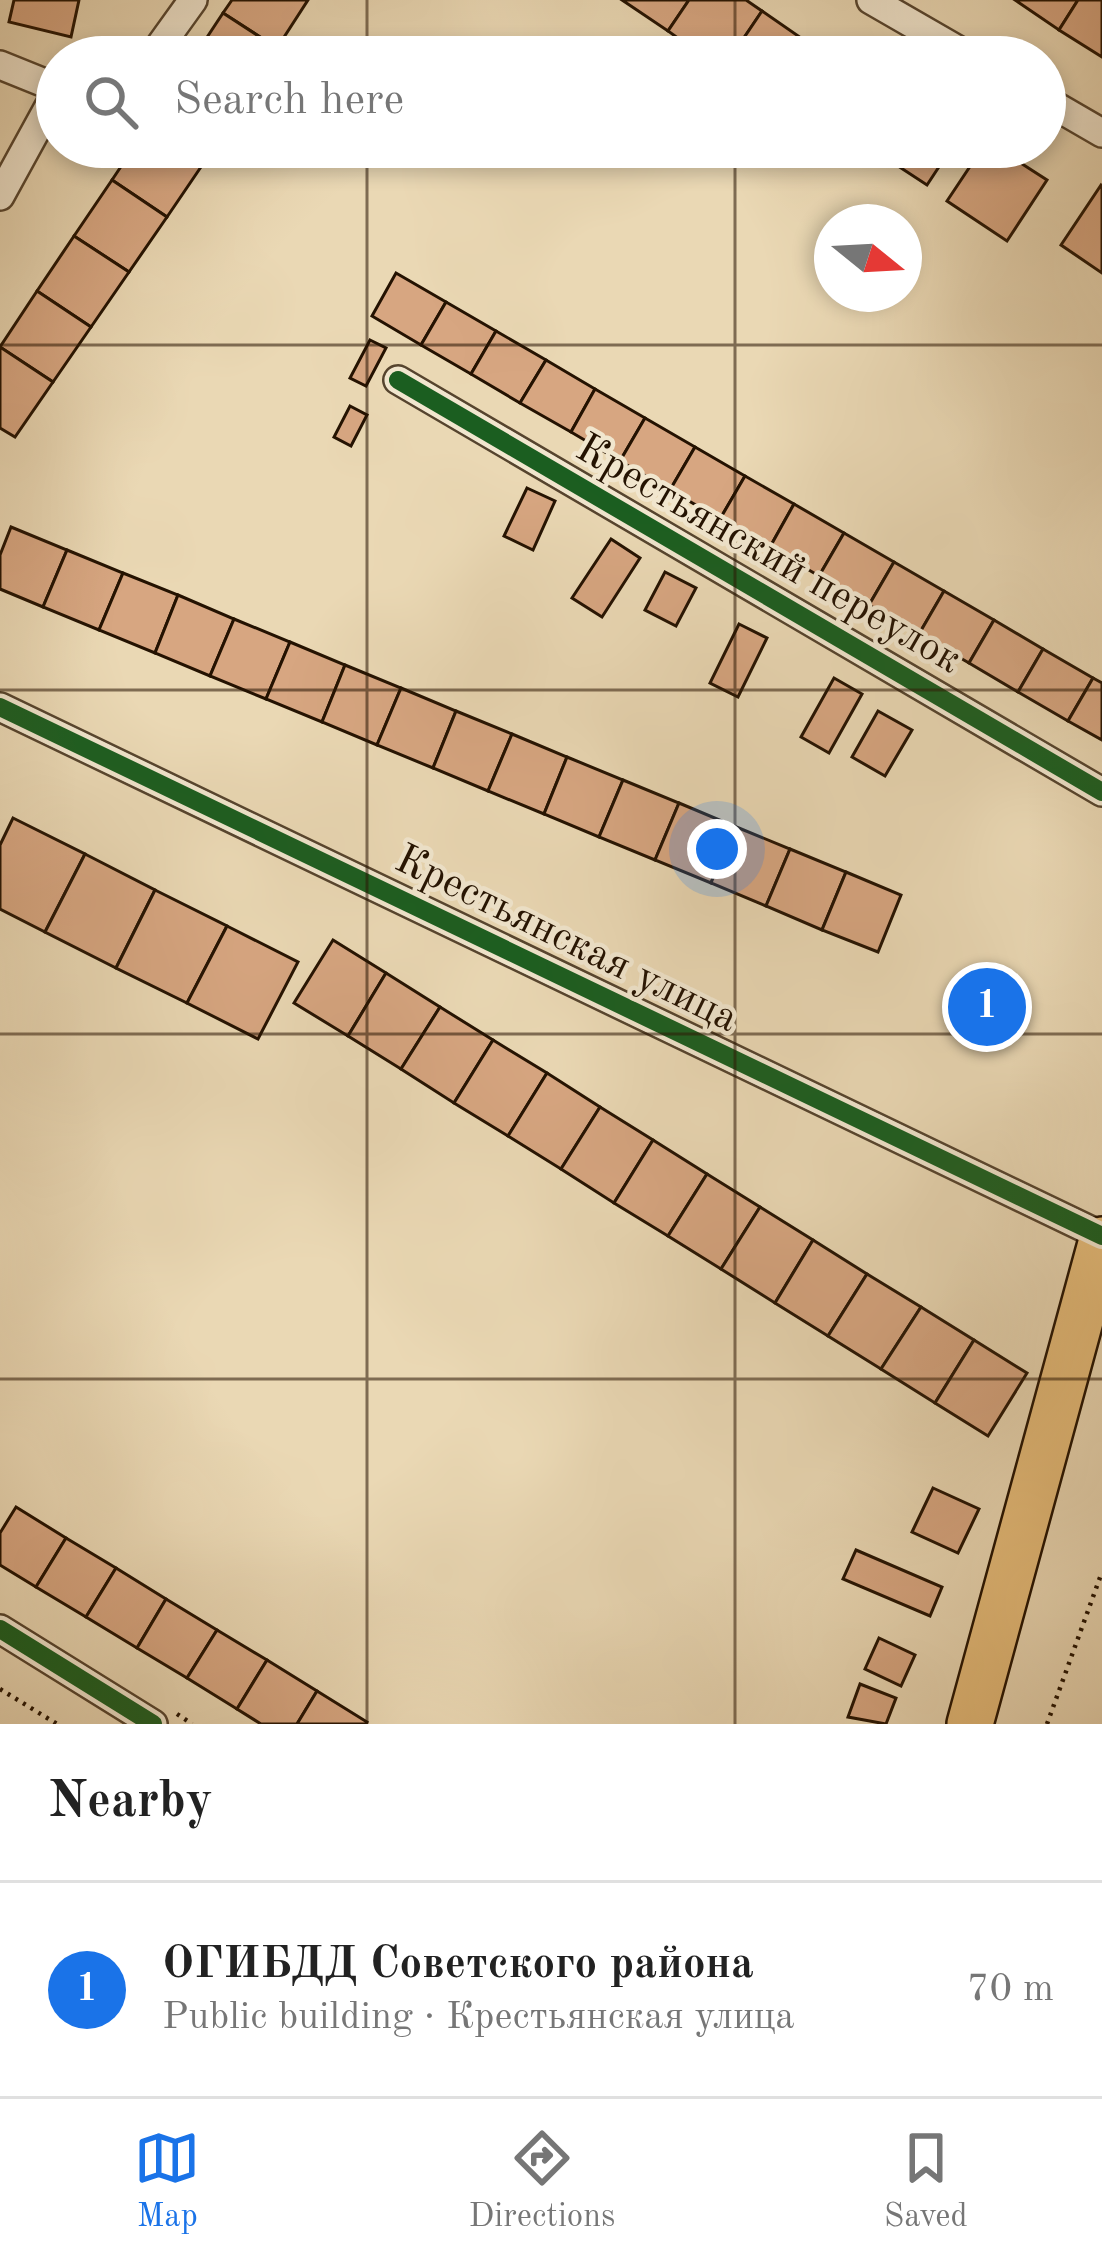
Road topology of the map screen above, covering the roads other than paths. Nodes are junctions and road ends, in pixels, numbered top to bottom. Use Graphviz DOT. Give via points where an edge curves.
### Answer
graph roads {
  1 [pos="193,0"];
  2 [pos="871,0"];
  3 [pos="167,36"];
  4 [pos="934,36"];
  5 [pos="0,65"];
  6 [pos="36,81"];
  7 [pos="1066,112"];
  8 [pos="36,129"];
  9 [pos="1102,133"];
  10 [pos="0,196"];
  11 [pos="398,380"];
  12 [pos="0,707"];
  13 [pos="1102,792"];
  14 [pos="1102,1238"];
  15 [pos="0,1629"];
  16 [pos="152,1724"];
  17 [pos="970,1724"];
  1 -- 3 [label="street"];
  2 -- 4 [label="street"];
  5 -- 6 [label="street"];
  7 -- 9 [label="street"];
  8 -- 10 [label="street"];
  11 -- 13 [label="street, Крестьянский переулок"];
  12 -- 14 [label="street, Крестьянская улица"];
  14 -- 17 [label="main road"];
  15 -- 16 [label="street"];
}
